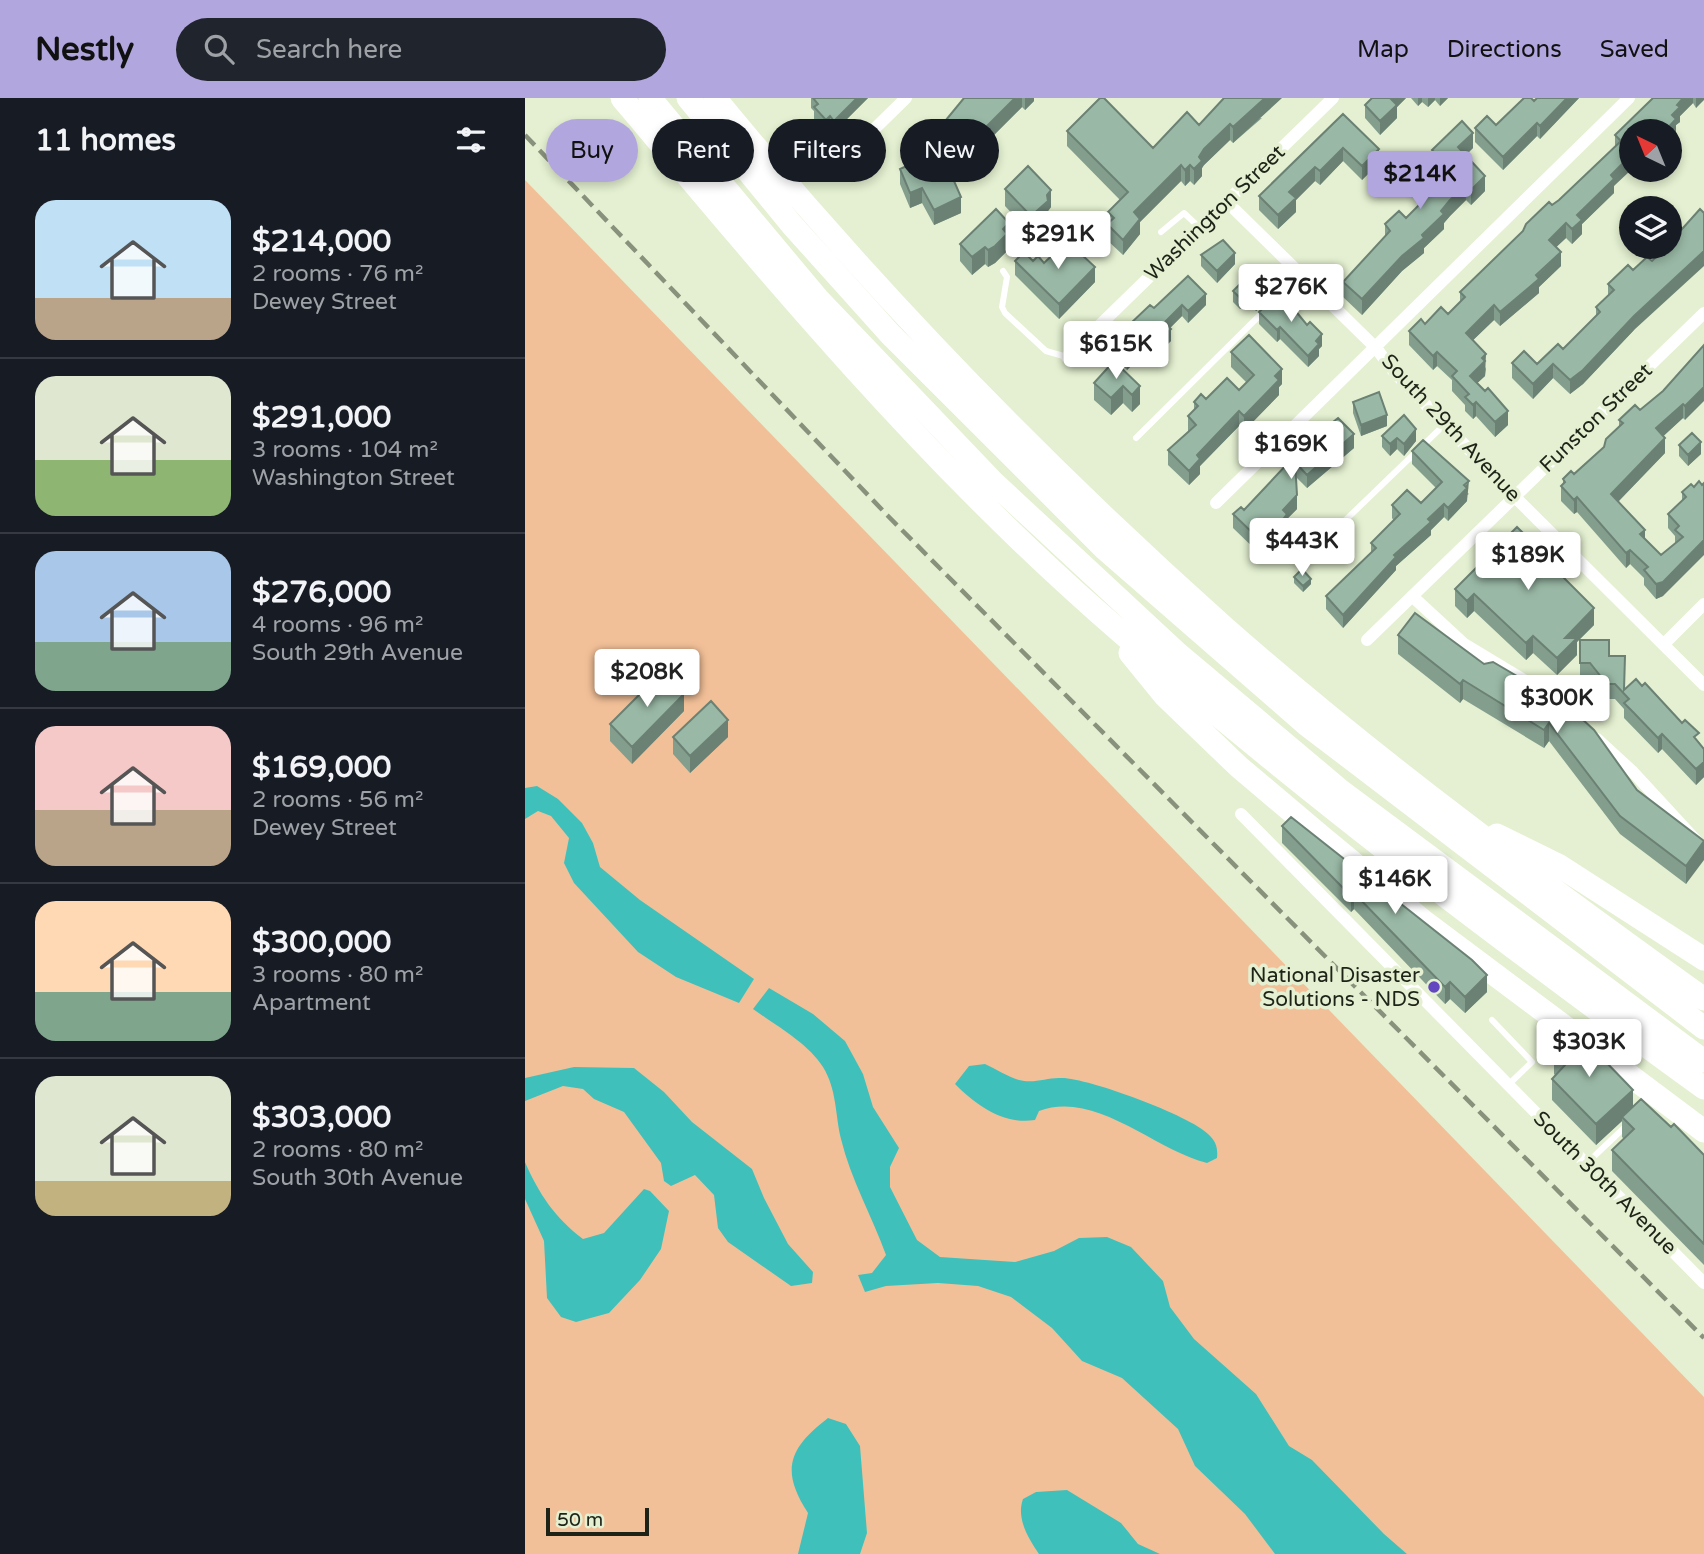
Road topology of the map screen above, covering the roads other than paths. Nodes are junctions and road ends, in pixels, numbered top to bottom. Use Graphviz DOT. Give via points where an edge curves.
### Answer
graph roads {
  1 [pos="622,98"];
  2 [pos="650,98"];
  3 [pos="688,98"];
  4 [pos="715,98"];
  5 [pos="722,98"];
  6 [pos="906,98"];
  7 [pos="1333,98"];
  8 [pos="1629,98"];
  9 [pos="732,119"];
  10 [pos="733,119"];
  11 [pos="885,119"];
  12 [pos="754,144"];
  13 [pos="1227,202"];
  14 [pos="1200,228"];
  15 [pos="1161,232"];
  16 [pos="1003,271"];
  17 [pos="1301,274"];
  18 [pos="1704,313"];
  19 [pos="1376,348"];
  20 [pos="1067,357"];
  21 [pos="1444,424"];
  22 [pos="1136,438"];
  23 [pos="1515,497"];
  24 [pos="1216,503"];
  25 [pos="1301,563"];
  26 [pos="1412,596"];
  27 [pos="1704,604"];
  28 [pos="1097,612"];
  29 [pos="1367,640"];
  30 [pos="1664,644"];
  31 [pos="1704,685"];
  32 [pos="1559,704"];
  33 [pos="1587,730"];
  34 [pos="1450,812"];
  35 [pos="1241,814"];
  36 [pos="1704,849"];
  37 [pos="1704,959"];
  38 [pos="1704,999"];
  39 [pos="1492,1020"];
  40 [pos="1704,1028"];
  41 [pos="1704,1061"];
  42 [pos="1508,1085"];
  43 [pos="1704,1088"];
  44 [pos="1634,1118"];
  45 [pos="1704,1131"];
  46 [pos="1586,1164"];
  47 [pos="1704,1283"];
  1 -- 28 [label="highway" via="853,369"];
  2 -- 41 [label="highway" via="827,308 993,482 1175,652 1341,791"];
  3 -- 40 [label="highway" via="792,225 890,334 1105,549 1307,725"];
  4 -- 9 [label="highway"];
  5 -- 10 [label="highway"];
  6 -- 11 [label="street"];
  7 -- 13 [label="street, Washington Street"];
  8 -- 19 [label="street"];
  12 -- 34 [label="highway" via="901,314 1027,443 1227,629"];
  13 -- 14 [label="street, Washington Street"];
  13 -- 17 [label="street, South 29th Avenue"];
  14 -- 15 [label="lane" via="1184,213"];
  14 -- 20 [label="street, Washington Street"];
  16 -- 20 [label="lane" via="1007,277 1005,313 1046,351"];
  17 -- 19 [label="street, South 29th Avenue"];
  17 -- 22 [label="lane"];
  18 -- 23 [label="street, Funston Street"];
  19 -- 21 [label="street, South 29th Avenue"];
  19 -- 24 [label="street"];
  21 -- 23 [label="street, South 29th Avenue"];
  21 -- 25 [label="lane"];
  23 -- 26 [label="street, Funston Street"];
  23 -- 30 [label="street, South 29th Avenue"];
  26 -- 29 [label="street, Funston Street"];
  26 -- 32 [label="street" via="1464,644"];
  27 -- 30 [label="street"];
  28 -- 43 [label="highway" via="1377,846"];
  28 -- 45 [label="highway" via="1165,696 1312,829 1426,923"];
  30 -- 31 [label="street, South 29th Avenue"];
  33 -- 36 [label="street"];
  34 -- 37 [label="highway" via="1558,865"];
  34 -- 38 [label="highway"];
  35 -- 42 [label="street, South 30th Avenue"];
  39 -- 42 [label="lane" via="1532,1062"];
  42 -- 46 [label="street, South 30th Avenue"];
  44 -- 46 [label="lane"];
  46 -- 47 [label="street, South 30th Avenue"];
}
